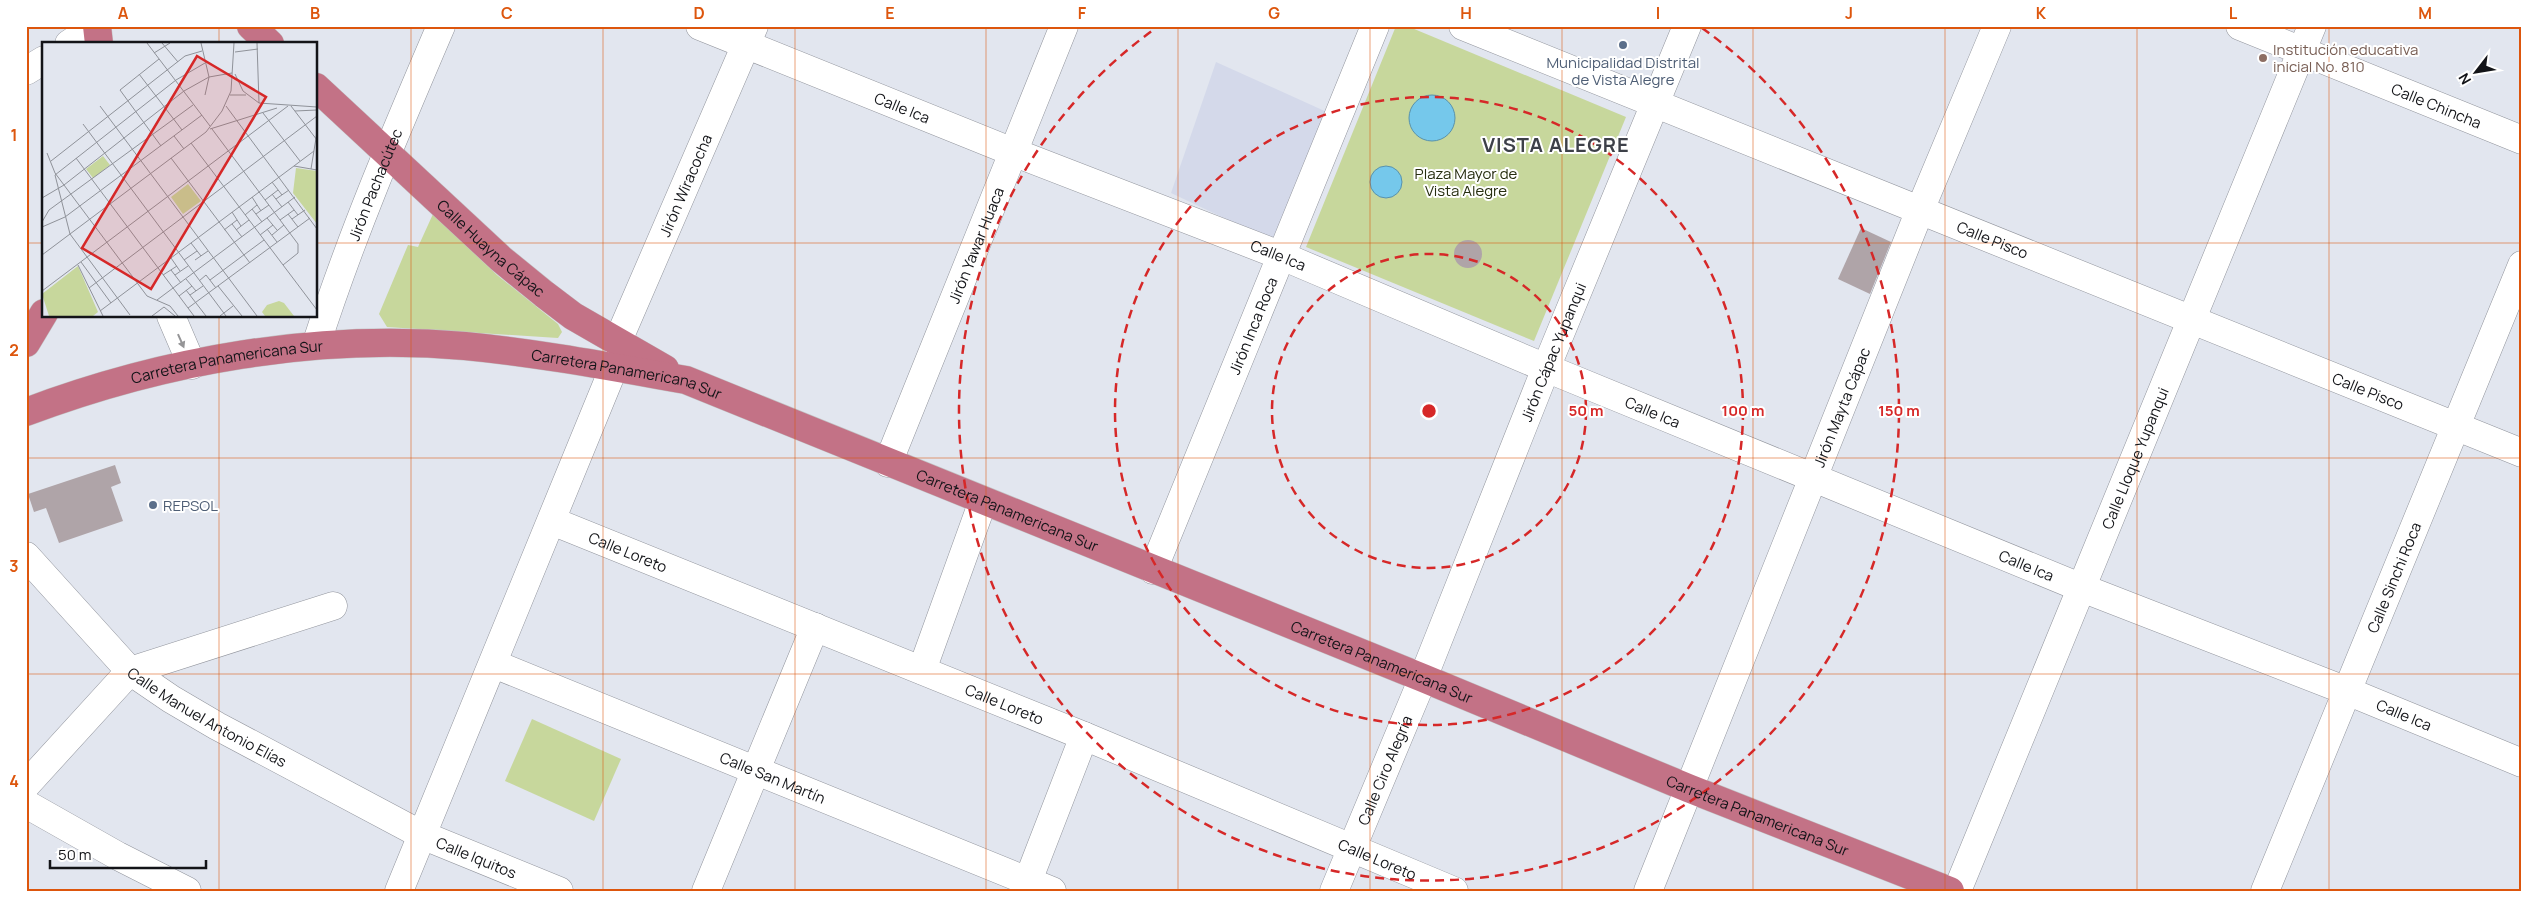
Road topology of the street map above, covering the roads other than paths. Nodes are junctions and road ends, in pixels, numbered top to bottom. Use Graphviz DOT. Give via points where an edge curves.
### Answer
graph roads {
  1 [pos="96,26"];
  2 [pos="251,26"];
  3 [pos="441,26"];
  4 [pos="700,26"];
  5 [pos="1064,26"];
  6 [pos="1375,26"];
  7 [pos="1463,26"];
  8 [pos="1687,26"];
  9 [pos="1998,26"];
  10 [pos="2240,26"];
  11 [pos="2312,26"];
  12 [pos="750,36"];
  13 [pos="71,42"];
  14 [pos="98,42"];
  15 [pos="268,42"];
  16 [pos="2302,52"];
  17 [pos="42,61"];
  18 [pos="26,71"];
  19 [pos="318,89"];
  20 [pos="1656,105"];
  21 [pos="2522,140"];
  22 [pos="387,152"];
  23 [pos="1013,152"];
  24 [pos="1920,210"];
  25 [pos="1282,256"];
  26 [pos="2522,265"];
  27 [pos="42,316"];
  28 [pos="172,318"];
  29 [pos="2191,318"];
  30 [pos="26,343"];
  31 [pos="316,345"];
  32 [pos="615,355"];
  33 [pos="192,366"];
  34 [pos="1546,368"];
  35 [pos="686,380"];
  36 [pos="26,412"];
  37 [pos="2456,426"];
  38 [pos="2522,452"];
  39 [pos="888,463"];
  40 [pos="1814,476"];
  41 [pos="983,501"];
  42 [pos="552,521"];
  43 [pos="26,556"];
  44 [pos="1153,570"];
  45 [pos="2082,588"];
  46 [pos="333,606"];
  47 [pos="815,627"];
  48 [pos="494,664"];
  49 [pos="922,670"];
  50 [pos="130,671"];
  51 [pos="1423,678"];
  52 [pos="2347,691"];
  53 [pos="1084,736"];
  54 [pos="2522,763"];
  55 [pos="754,770"];
  56 [pos="26,785"];
  57 [pos="1688,788"];
  58 [pos="26,804"];
  59 [pos="422,835"];
  60 [pos="1350,848"];
  61 [pos="1035,888"];
  62 [pos="187,891"];
  63 [pos="400,891"];
  64 [pos="559,891"];
  65 [pos="706,891"];
  66 [pos="1334,891"];
  67 [pos="1454,891"];
  68 [pos="1648,891"];
  69 [pos="1950,891"];
  70 [pos="1957,891"];
  71 [pos="2265,891"];
  1 -- 13 [label="street"];
  1 -- 14 [label="highway"];
  2 -- 15 [label="highway"];
  3 -- 22 [label="street, Jirón Pachacútec"];
  4 -- 12 [label="street, Calle Ica"];
  5 -- 23 [label="street, Jirón Yawar Huaca"];
  6 -- 25 [label="street, Jirón Inca Roca"];
  7 -- 20 [label="street, Calle Pisco"];
  8 -- 20 [label="street, Jirón Cápac Yupanqui"];
  9 -- 24 [label="street, Jirón Mayta Cápac"];
  10 -- 16 [label="street, Calle Chincha"];
  11 -- 16 [label="street, Calle Lloque Yupanqui"];
  12 -- 23 [label="street, Calle Ica"];
  12 -- 32 [label="street, Jirón Wiracocha"];
  16 -- 21 [label="street, Calle Chincha"];
  16 -- 29 [label="street, Calle Lloque Yupanqui"];
  17 -- 18 [label="street"];
  19 -- 22 [label="highway, Calle Huayna Cápac"];
  20 -- 24 [label="street, Calle Pisco"];
  20 -- 34 [label="street, Jirón Cápac Yupanqui"];
  22 -- 31 [label="street, Jirón Pachacútec"];
  22 -- 32 [label="highway, Calle Huayna Cápac" via="501,259 574,316"];
  23 -- 25 [label="street, Calle Ica"];
  23 -- 39 [label="street, Jirón Yawar Huaca"];
  24 -- 29 [label="street, Calle Pisco"];
  24 -- 40 [label="street, Jirón Mayta Cápac"];
  25 -- 34 [label="street, Calle Ica"];
  25 -- 44 [label="street, Jirón Inca Roca"];
  26 -- 37 [label="street, Calle Sinchi Roca"];
  27 -- 30 [label="highway"];
  28 -- 33 [label="street, one-way"];
  29 -- 37 [label="street, Calle Pisco"];
  29 -- 45 [label="street, Calle Lloque Yupanqui"];
  31 -- 32 [label="highway, Carretera Panamericana Sur" via="463,346 560,358"];
  31 -- 33 [label="highway, Carretera Panamericana Sur"];
  32 -- 35 [label="highway, Calle Huayna Cápac"];
  32 -- 42 [label="street, Jirón Wiracocha"];
  33 -- 36 [label="highway, Carretera Panamericana Sur" via="137,377"];
  34 -- 40 [label="street, Calle Ica"];
  34 -- 51 [label="street, Jirón Cápac Yupanqui"];
  35 -- 39 [label="highway, Carretera Panamericana Sur"];
  37 -- 38 [label="street, Calle Pisco"];
  37 -- 52 [label="street, Calle Sinchi Roca"];
  39 -- 41 [label="highway, Carretera Panamericana Sur"];
  40 -- 45 [label="street, Calle Ica"];
  40 -- 57 [label="street, Jirón Mayta Cápac"];
  41 -- 44 [label="highway, Carretera Panamericana Sur"];
  41 -- 49 [label="street"];
  42 -- 47 [label="street, Calle Loreto"];
  42 -- 48 [label="street, Jirón Wiracocha"];
  43 -- 50 [label="street, Calle Manuel Antonio Elías"];
  44 -- 51 [label="highway, Carretera Panamericana Sur"];
  45 -- 52 [label="street, Calle Ica"];
  45 -- 70 [label="street, Calle Lloque Yupanqui"];
  46 -- 50 [label="street"];
  47 -- 49 [label="street, Calle Loreto"];
  47 -- 55 [label="street"];
  48 -- 55 [label="street, Calle San Martín"];
  48 -- 59 [label="street, Jirón Wiracocha"];
  49 -- 53 [label="street, Calle Loreto"];
  50 -- 56 [label="street"];
  50 -- 59 [label="street, Calle Manuel Antonio Elías" via="171,700 217,726"];
  51 -- 57 [label="highway, Carretera Panamericana Sur"];
  51 -- 60 [label="street, Calle Ciro Alegría"];
  52 -- 54 [label="street, Calle Ica"];
  52 -- 71 [label="street, Calle Sinchi Roca"];
  53 -- 60 [label="street, Calle Loreto"];
  53 -- 61 [label="street"];
  55 -- 61 [label="street, Calle San Martín"];
  55 -- 65 [label="street"];
  57 -- 68 [label="street, Jirón Mayta Cápac"];
  57 -- 69 [label="highway, Carretera Panamericana Sur"];
  58 -- 62 [label="street"];
  59 -- 63 [label="street, Jirón Wiracocha"];
  59 -- 64 [label="street, Calle Iquitos"];
  60 -- 66 [label="street, Calle Ciro Alegría"];
  60 -- 67 [label="street, Calle Loreto"];
}
